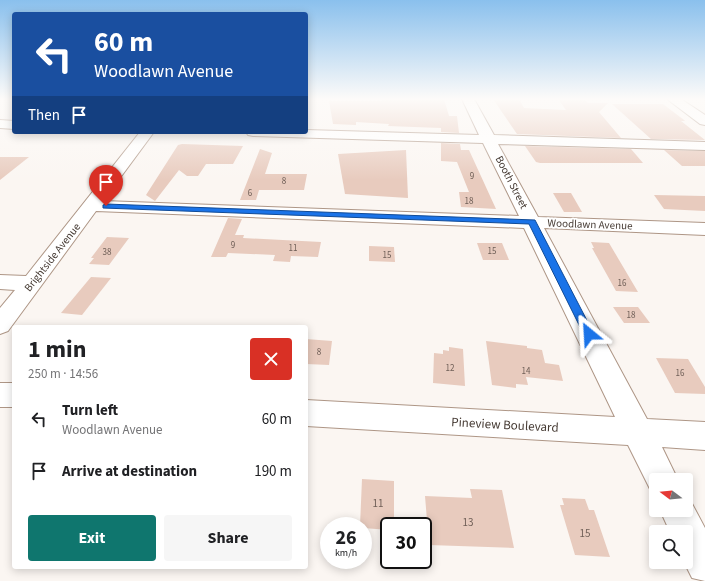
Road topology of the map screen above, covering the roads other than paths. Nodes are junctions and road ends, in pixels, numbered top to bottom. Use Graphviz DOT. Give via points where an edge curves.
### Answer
graph roads {
  1 [pos="483,126"];
  2 [pos="146,134"];
  3 [pos="308,134"];
  4 [pos="490,139"];
  5 [pos="705,146"];
  6 [pos="92,206"];
  7 [pos="532,222"];
  8 [pos="705,229"];
  9 [pos="0,282"];
  10 [pos="32,283"];
  11 [pos="0,325"];
  12 [pos="0,395"];
  13 [pos="12,395"];
  14 [pos="308,413"];
  15 [pos="638,432"];
  16 [pos="705,436"];
  17 [pos="658,473"];
  18 [pos="681,517"];
  19 [pos="705,565"];
  1 -- 4 [label="street, Booth Street"];
  2 -- 6 [label="street, Brightside Avenue"];
  3 -- 4 [label="street"];
  4 -- 5 [label="street"];
  4 -- 7 [label="street, Booth Street"];
  6 -- 7 [label="street, Woodlawn Avenue"];
  6 -- 10 [label="street, Brightside Avenue"];
  7 -- 8 [label="street, Woodlawn Avenue"];
  7 -- 15 [label="street, Booth Street"];
  9 -- 10 [label="street"];
  10 -- 11 [label="street, Brightside Avenue"];
  12 -- 13 [label="street"];
  14 -- 15 [label="street, Pineview Boulevard"];
  15 -- 16 [label="street, Pineview Boulevard"];
  15 -- 17 [label="street, Booth Street"];
  18 -- 19 [label="street"];
}
